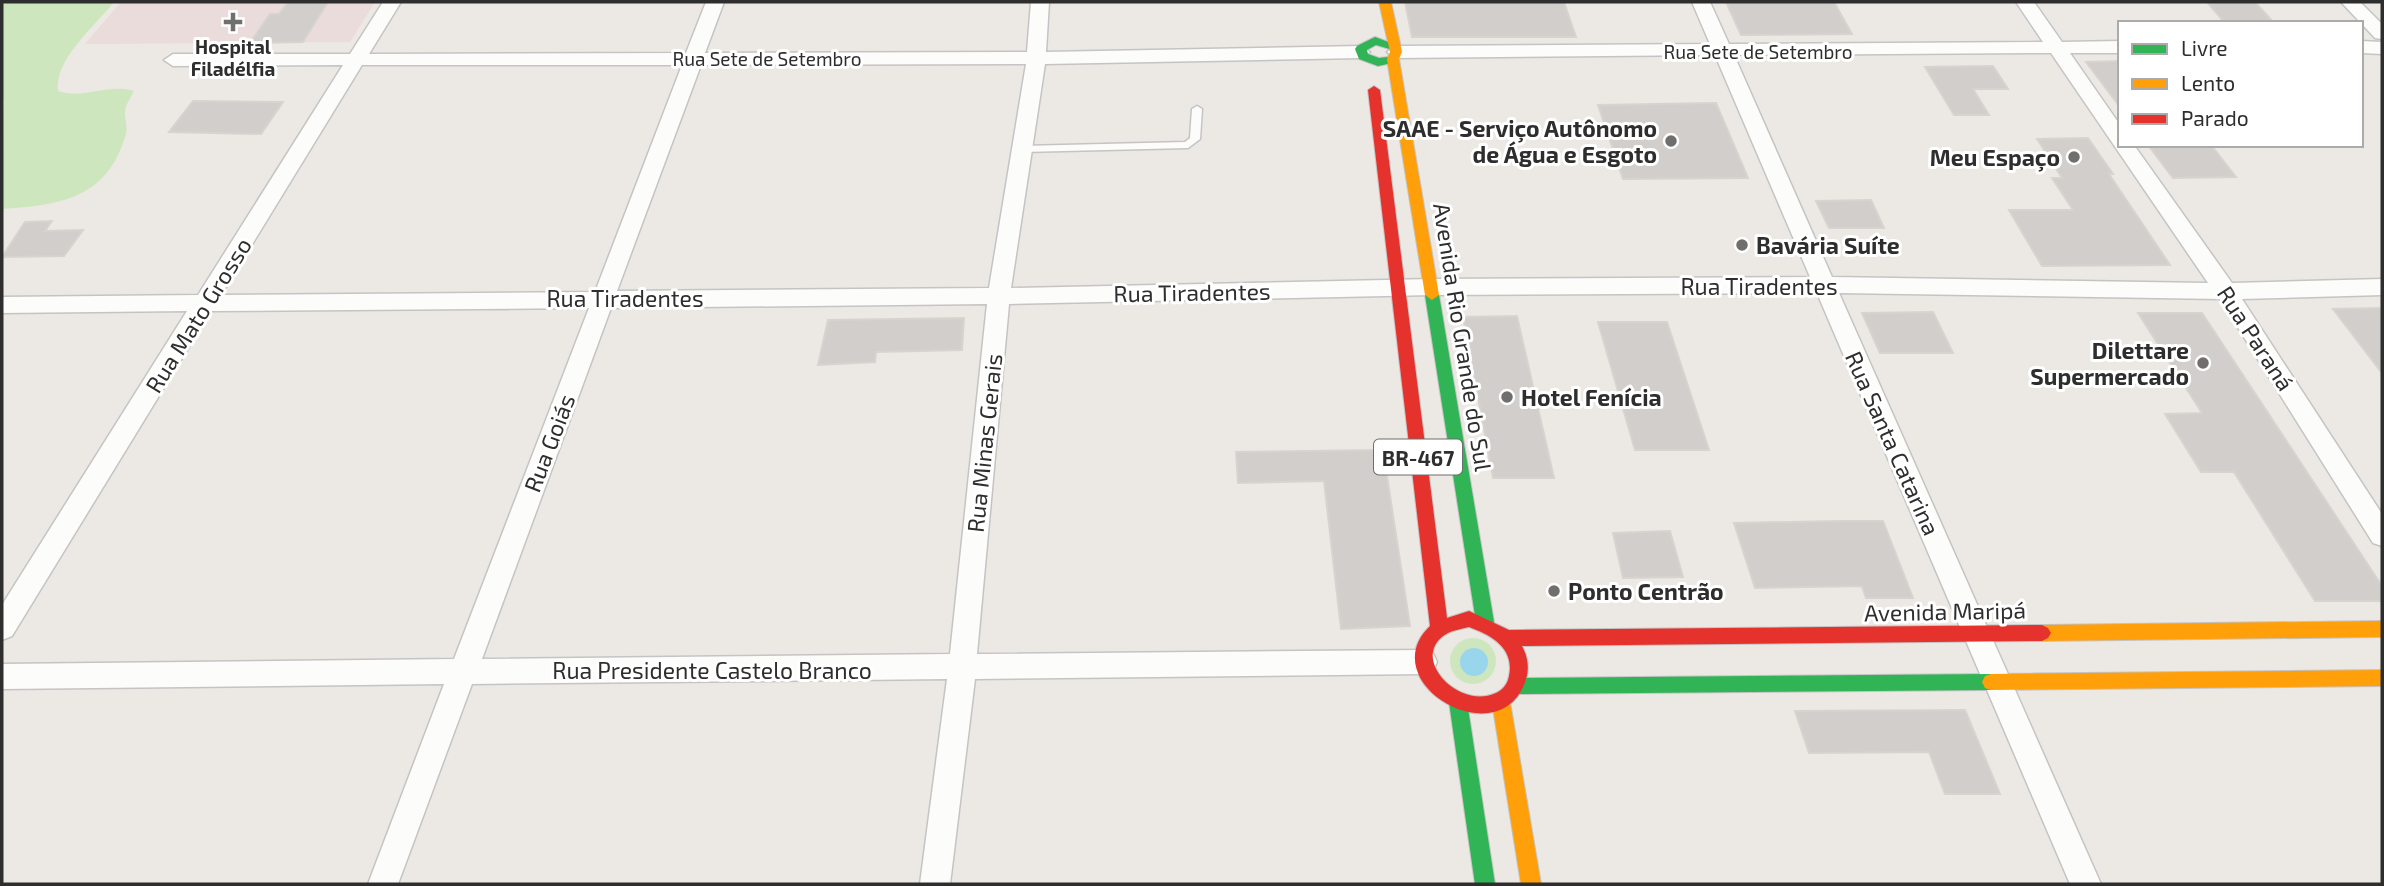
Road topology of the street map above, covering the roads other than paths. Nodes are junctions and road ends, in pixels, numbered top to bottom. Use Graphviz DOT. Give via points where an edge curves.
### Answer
graph roads {
  1 [pos="392,2"];
  2 [pos="715,2"];
  3 [pos="1040,2"];
  4 [pos="1385,2"];
  5 [pos="1701,2"];
  6 [pos="2025,2"];
  7 [pos="2350,2"];
  8 [pos="2382,34"];
  9 [pos="1366,47"];
  10 [pos="2118,47"];
  11 [pos="2363,47"];
  12 [pos="2056,48"];
  13 [pos="2382,48"];
  14 [pos="1394,52"];
  15 [pos="1724,52"];
  16 [pos="356,58"];
  17 [pos="695,58"];
  18 [pos="1035,58"];
  19 [pos="173,60"];
  20 [pos="1197,109"];
  21 [pos="2118,137"];
  22 [pos="2124,147"];
  23 [pos="1021,149"];
  24 [pos="1824,285"];
  25 [pos="2382,287"];
  26 [pos="1396,288"];
  27 [pos="1432,288"];
  28 [pos="2226,291"];
  29 [pos="999,296"];
  30 [pos="604,297"];
  31 [pos="206,303"];
  32 [pos="2,305"];
  33 [pos="2382,535"];
  34 [pos="1485,622"];
  35 [pos="1439,626"];
  36 [pos="2,628"];
  37 [pos="2382,629"];
  38 [pos="2183,630"];
  39 [pos="2242,631"];
  40 [pos="1977,635"];
  41 [pos="1509,638"];
  42 [pos="2202,646"];
  43 [pos="2210,661"];
  44 [pos="1423,662"];
  45 [pos="962,668"];
  46 [pos="462,671"];
  47 [pos="2,676"];
  48 [pos="2382,678"];
  49 [pos="2209,679"];
  50 [pos="2269,679"];
  51 [pos="2006,681"];
  52 [pos="1518,686"];
  53 [pos="1458,702"];
  54 [pos="1501,702"];
  55 [pos="383,884"];
  56 [pos="935,884"];
  57 [pos="1485,884"];
  58 [pos="1531,884"];
  59 [pos="2086,884"];
  1 -- 16 [label="street, Rua Mato Grosso"];
  2 -- 17 [label="street, Rua Goiás"];
  3 -- 18 [label="street, Rua Minas Gerais"];
  4 -- 14 [label="main road, Avenida Rio Grande do Sul / BR-467"];
  5 -- 15 [label="street, Rua Santa Catarina"];
  6 -- 12 [label="street"];
  7 -- 8 [label="street"];
  9 -- 14 [label="main road" via="1383,62"];
  9 -- 18 [label="street, Rua Sete de Setembro"];
  9 -- 26 [label="main road, BR-467"];
  10 -- 12 [label="street, Rua Sete de Setembro"];
  11 -- 13 [label="street"];
  12 -- 15 [label="street, Rua Sete de Setembro"];
  12 -- 21 [label="street"];
  14 -- 15 [label="street, Rua Sete de Setembro"];
  14 -- 27 [label="main road, Avenida Rio Grande do Sul / BR-467"];
  15 -- 24 [label="street, Rua Santa Catarina"];
  16 -- 17 [label="street, Rua Sete de Setembro"];
  16 -- 19 [label="street, Rua Sete de Setembro"];
  16 -- 31 [label="street, Rua Mato Grosso"];
  17 -- 18 [label="street, Rua Sete de Setembro"];
  17 -- 30 [label="street, Rua Goiás"];
  18 -- 23 [label="street, Rua Minas Gerais"];
  20 -- 23 [label="lane" via="1195,139 1188,145"];
  22 -- 28 [label="street, Rua Paraná"];
  23 -- 29 [label="street, Rua Minas Gerais"];
  24 -- 27 [label="street, Rua Tiradentes"];
  24 -- 28 [label="street, Rua Tiradentes"];
  24 -- 40 [label="street, Rua Santa Catarina"];
  25 -- 28 [label="street, Rua Tiradentes"];
  26 -- 27 [label="street, Rua Tiradentes"];
  26 -- 29 [label="street, Rua Tiradentes"];
  26 -- 35 [label="main road, BR-467"];
  27 -- 34 [label="main road, Avenida Rio Grande do Sul / BR-467"];
  28 -- 33 [label="street, Rua Paraná"];
  29 -- 30 [label="street, Rua Tiradentes"];
  29 -- 45 [label="street, Rua Minas Gerais"];
  30 -- 31 [label="street, Rua Tiradentes"];
  30 -- 46 [label="street, Rua Goiás"];
  31 -- 32 [label="street, Rua Tiradentes"];
  31 -- 36 [label="street, Rua Mato Grosso"];
  34 -- 35 [label="main road" via="1461,619"];
  34 -- 41 [label="main road"];
  35 -- 44 [label="main road" via="1426,642"];
  37 -- 39 [label="main road, Avenida Maripá"];
  38 -- 39 [label="main road, Avenida Maripá"];
  38 -- 40 [label="main road, Avenida Maripá"];
  38 -- 42 [label="main road"];
  39 -- 50 [label="main road" via="2239,640 2246,657"];
  40 -- 41 [label="main road, Avenida Maripá"];
  40 -- 51 [label="street, Rua Santa Catarina"];
  41 -- 52 [label="main road" via="1522,665"];
  43 -- 49 [label="main road"];
  44 -- 45 [label="street, Rua Presidente Castelo Branco"];
  44 -- 53 [label="main road" via="1432,683"];
  45 -- 46 [label="street, Rua Presidente Castelo Branco"];
  45 -- 56 [label="street, Rua Minas Gerais"];
  46 -- 47 [label="street, Rua Presidente Castelo Branco"];
  46 -- 55 [label="street, Rua Goiás"];
  48 -- 50 [label="main road"];
  49 -- 50 [label="main road"];
  49 -- 51 [label="main road"];
  51 -- 52 [label="main road"];
  51 -- 59 [label="street, Rua Santa Catarina"];
  52 -- 54 [label="main road"];
  53 -- 54 [label="main road" via="1476,707"];
  53 -- 57 [label="main road"];
  54 -- 58 [label="main road"];
}
